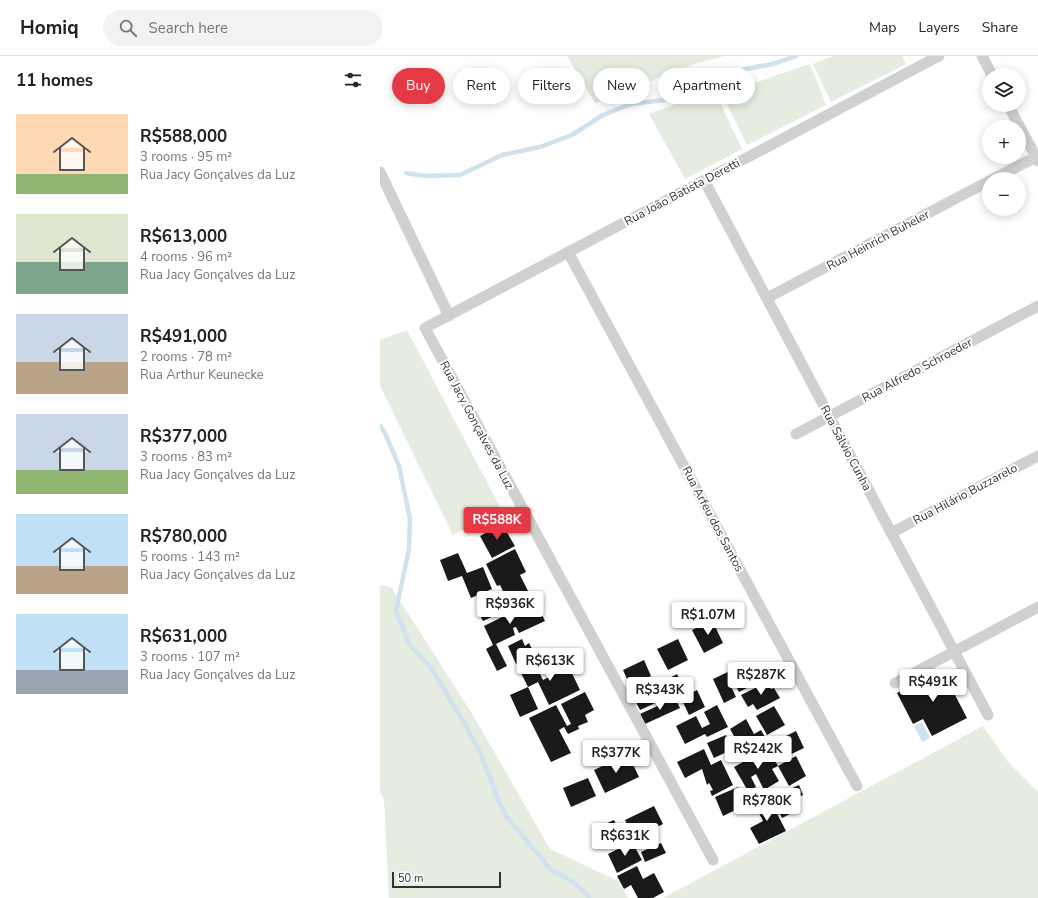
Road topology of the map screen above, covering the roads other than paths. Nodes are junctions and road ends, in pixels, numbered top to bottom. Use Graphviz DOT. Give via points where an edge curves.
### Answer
graph roads {
  1 [pos="939,56"];
  2 [pos="982,56"];
  3 [pos="988,68"];
  4 [pos="1012,112"];
  5 [pos="1037,159"];
  6 [pos="380,172"];
  7 [pos="1008,172"];
  8 [pos="704,180"];
  9 [pos="982,185"];
  10 [pos="568,252"];
  11 [pos="767,298"];
  12 [pos="1038,306"];
  13 [pos="449,316"];
  14 [pos="424,328"];
  15 [pos="829,416"];
  16 [pos="796,434"];
  17 [pos="1038,456"];
  18 [pos="891,533"];
  19 [pos="1038,607"];
  20 [pos="954,652"];
  21 [pos="895,683"];
  22 [pos="988,716"];
  23 [pos="857,786"];
  24 [pos="713,860"];
  1 -- 8 [label="street, Rua João Batista Deretti"];
  2 -- 3 [label="street"];
  4 -- 5 [label="street"];
  5 -- 7 [label="street"];
  6 -- 13 [label="street"];
  8 -- 10 [label="street, Rua João Batista Deretti"];
  8 -- 11 [label="street, Rua Sálvio Cunha"];
  9 -- 11 [label="street, Rua Heinrich Buheler"];
  10 -- 13 [label="street, Rua João Batista Deretti"];
  10 -- 23 [label="street, Rua Arfeu dos Santos"];
  11 -- 15 [label="street, Rua Sálvio Cunha"];
  12 -- 15 [label="street, Rua Alfredo Schroeder"];
  13 -- 14 [label="street, Rua João Batista Deretti"];
  14 -- 24 [label="street, Rua Jacy Gonçalves da Luz"];
  15 -- 16 [label="street, Rua Alfredo Schroeder"];
  15 -- 18 [label="street, Rua Sálvio Cunha"];
  17 -- 18 [label="street, Rua Hilário Buzzarelo"];
  18 -- 20 [label="street, Rua Sálvio Cunha"];
  19 -- 20 [label="street"];
  20 -- 21 [label="street"];
  20 -- 22 [label="street, Rua Sálvio Cunha"];
}
